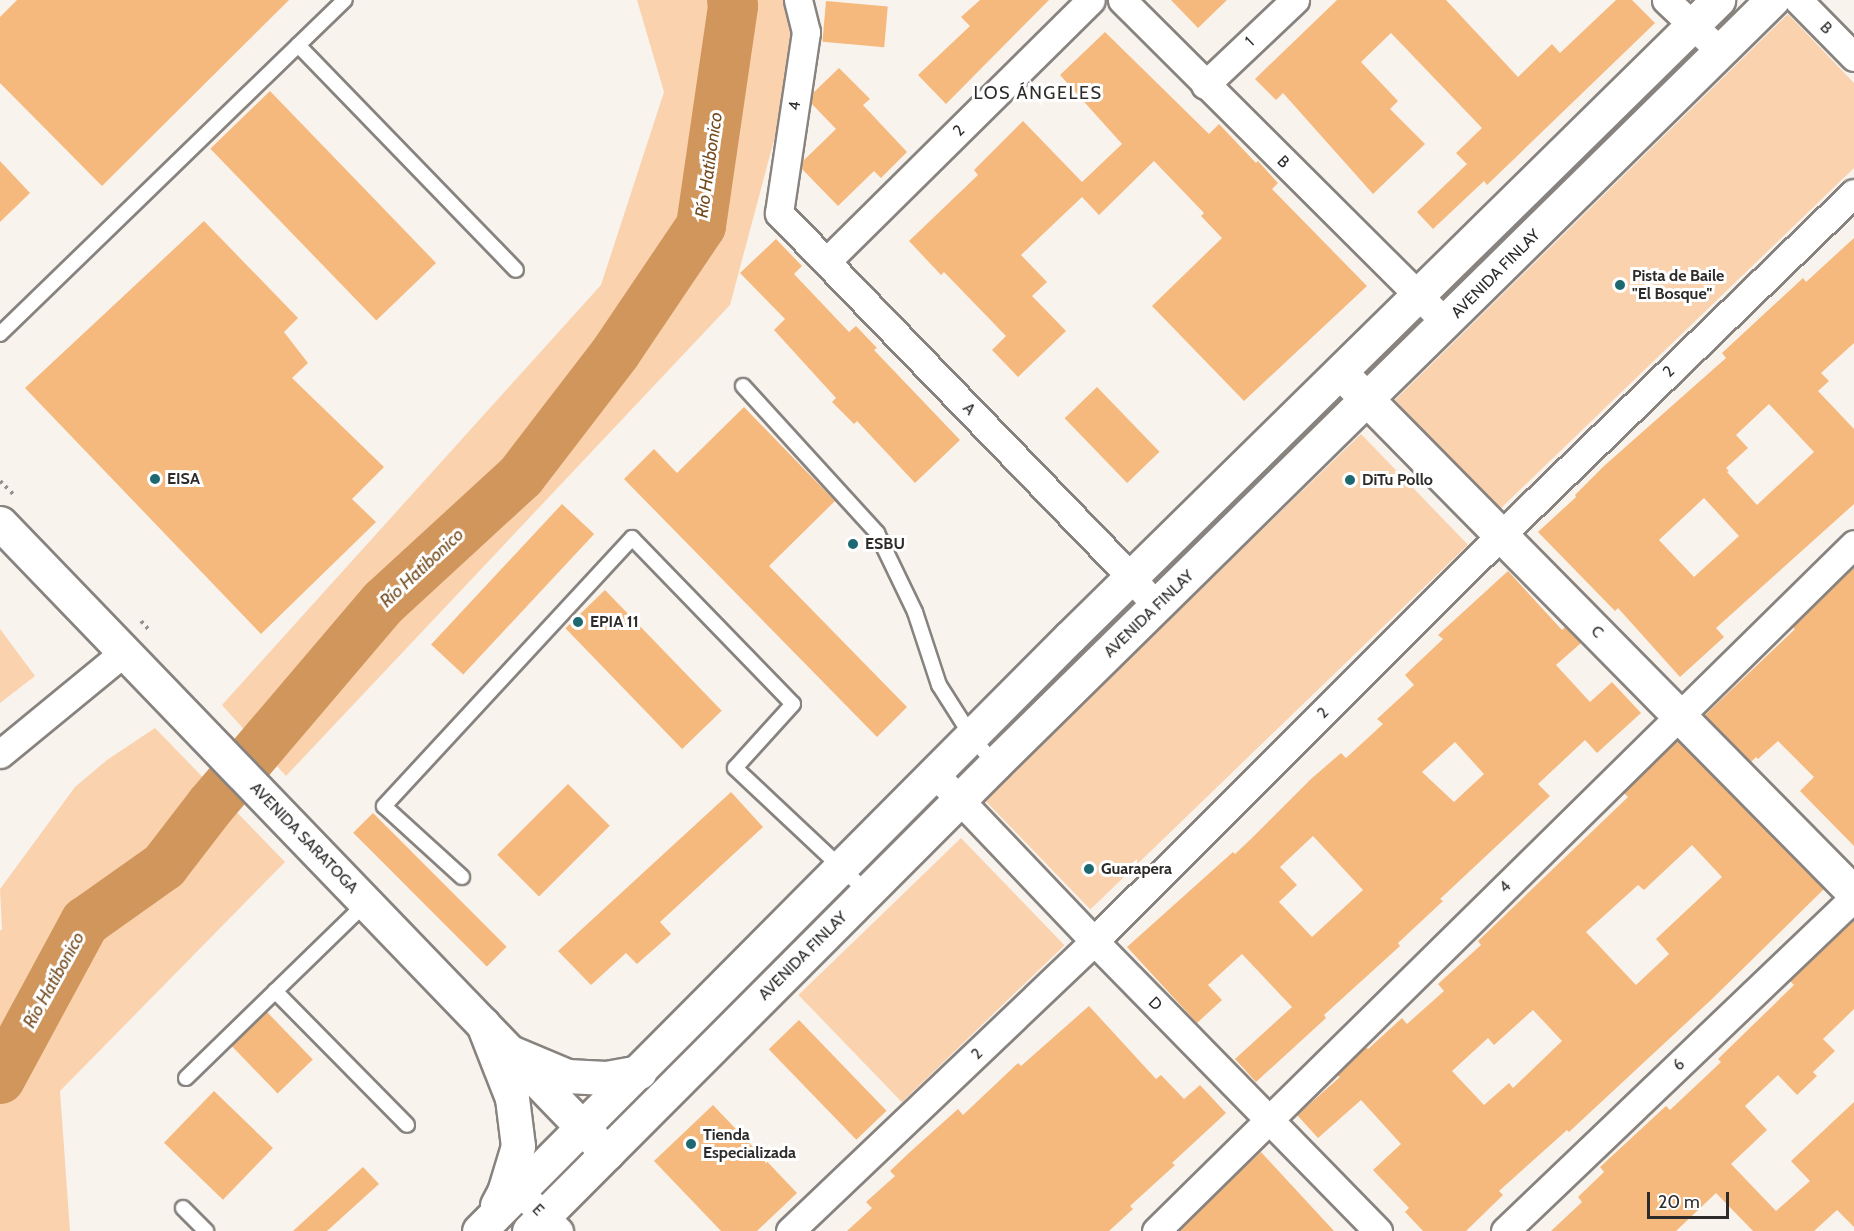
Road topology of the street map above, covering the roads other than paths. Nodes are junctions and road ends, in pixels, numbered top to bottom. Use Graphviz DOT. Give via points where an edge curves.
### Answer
graph roads {
  1 [pos="345,0"];
  2 [pos="798,0"];
  3 [pos="1091,0"];
  4 [pos="1122,0"];
  5 [pos="1295,0"];
  6 [pos="1666,0"];
  7 [pos="1718,0"];
  8 [pos="1772,0"];
  9 [pos="1798,0"];
  10 [pos="1692,26"];
  11 [pos="298,45"];
  12 [pos="1720,51"];
  13 [pos="1854,57"];
  14 [pos="1205,85"];
  15 [pos="1854,193"];
  16 [pos="779,213"];
  17 [pos="827,261"];
  18 [pos="516,270"];
  19 [pos="1416,295"];
  20 [pos="1446,323"];
  21 [pos="0,334"];
  22 [pos="1340,372"];
  23 [pos="743,386"];
  24 [pos="1369,399"];
  25 [pos="0,523"];
  26 [pos="1502,534"];
  27 [pos="1854,544"];
  28 [pos="1131,577"];
  29 [pos="1156,606"];
  30 [pos="123,653"];
  31 [pos="1679,715"];
  32 [pos="972,737"];
  33 [pos="0,754"];
  34 [pos="995,764"];
  35 [pos="936,774"];
  36 [pos="960,800"];
  37 [pos="841,870"];
  38 [pos="462,877"];
  39 [pos="867,892"];
  40 [pos="1854,893"];
  41 [pos="1854,898"];
  42 [pos="366,903"];
  43 [pos="1094,942"];
  44 [pos="276,992"];
  45 [pos="483,1024"];
  46 [pos="510,1052"];
  47 [pos="639,1072"];
  48 [pos="186,1078"];
  49 [pos="1269,1120"];
  50 [pos="407,1125"];
  51 [pos="581,1126"];
  52 [pos="607,1153"];
  53 [pos="518,1190"];
  54 [pos="183,1208"];
  55 [pos="544,1226"];
  56 [pos="482,1228"];
  57 [pos="206,1231"];
  58 [pos="790,1231"];
  59 [pos="1156,1231"];
  60 [pos="1378,1231"];
  61 [pos="1505,1231"];
  1 -- 11 [label="lane"];
  2 -- 16 [label="street, 4" via="806,32"];
  3 -- 17 [label="street, 2"];
  4 -- 14 [label="street, B"];
  5 -- 14 [label="street, 1"];
  6 -- 10 [label="street"];
  7 -- 10 [label="main road, AVENIDA FINLAY"];
  8 -- 12 [label="main road, AVENIDA FINLAY"];
  9 -- 13 [label="street, B"];
  10 -- 12 [label="street"];
  10 -- 19 [label="main road, AVENIDA FINLAY"];
  11 -- 18 [label="lane"];
  11 -- 21 [label="lane"];
  12 -- 20 [label="main road, AVENIDA FINLAY"];
  14 -- 19 [label="street, B"];
  15 -- 26 [label="street, 2"];
  16 -- 17 [label="street, A"];
  17 -- 28 [label="street, A"];
  19 -- 20 [label="street, B"];
  19 -- 22 [label="main road, AVENIDA FINLAY"];
  20 -- 24 [label="main road, AVENIDA FINLAY"];
  22 -- 24 [label="main road, C"];
  22 -- 28 [label="main road, AVENIDA FINLAY"];
  23 -- 32 [label="lane" via="877,533 915,612 939,685"];
  24 -- 26 [label="main road, C"];
  24 -- 29 [label="main road, AVENIDA FINLAY"];
  25 -- 30 [label="main road, AVENIDA SARATOGA"];
  26 -- 31 [label="main road, C"];
  26 -- 43 [label="street, 2"];
  27 -- 31 [label="street, 4"];
  28 -- 29 [label="street, A"];
  28 -- 32 [label="main road, AVENIDA FINLAY"];
  29 -- 34 [label="main road, AVENIDA FINLAY"];
  30 -- 33 [label="street"];
  30 -- 42 [label="main road, AVENIDA SARATOGA"];
  31 -- 40 [label="main road, C"];
  31 -- 49 [label="street, 4"];
  32 -- 34 [label="lane"];
  32 -- 35 [label="main road, AVENIDA FINLAY"];
  34 -- 36 [label="main road, AVENIDA FINLAY"];
  35 -- 36 [label="street, D"];
  35 -- 37 [label="main road, AVENIDA FINLAY"];
  36 -- 39 [label="main road, AVENIDA FINLAY"];
  36 -- 43 [label="street, D"];
  37 -- 38 [label="lane" via="735,768 793,704 632,538 384,806"];
  37 -- 39 [label="lane"];
  37 -- 47 [label="main road, AVENIDA FINLAY"];
  39 -- 52 [label="main road, AVENIDA FINLAY"];
  41 -- 61 [label="street, 6"];
  42 -- 44 [label="lane"];
  42 -- 45 [label="main road, AVENIDA SARATOGA"];
  43 -- 49 [label="street, D"];
  43 -- 58 [label="street, 2"];
  44 -- 48 [label="lane"];
  44 -- 50 [label="lane"];
  45 -- 46 [label="main road, AVENIDA SARATOGA"];
  45 -- 56 [label="main road" via="512,1098 518,1146 504,1192"];
  46 -- 47 [label="main road" via="567,1076 606,1077"];
  46 -- 51 [label="main road, AVENIDA SARATOGA"];
  47 -- 51 [label="main road, AVENIDA FINLAY"];
  49 -- 59 [label="street, 4"];
  49 -- 60 [label="street, D"];
  51 -- 52 [label="main road, AVENIDA SARATOGA"];
  51 -- 53 [label="main road, AVENIDA FINLAY"];
  52 -- 55 [label="main road, AVENIDA FINLAY"];
  53 -- 55 [label="street, E"];
  53 -- 56 [label="main road, AVENIDA FINLAY"];
  54 -- 57 [label="lane"];
}
